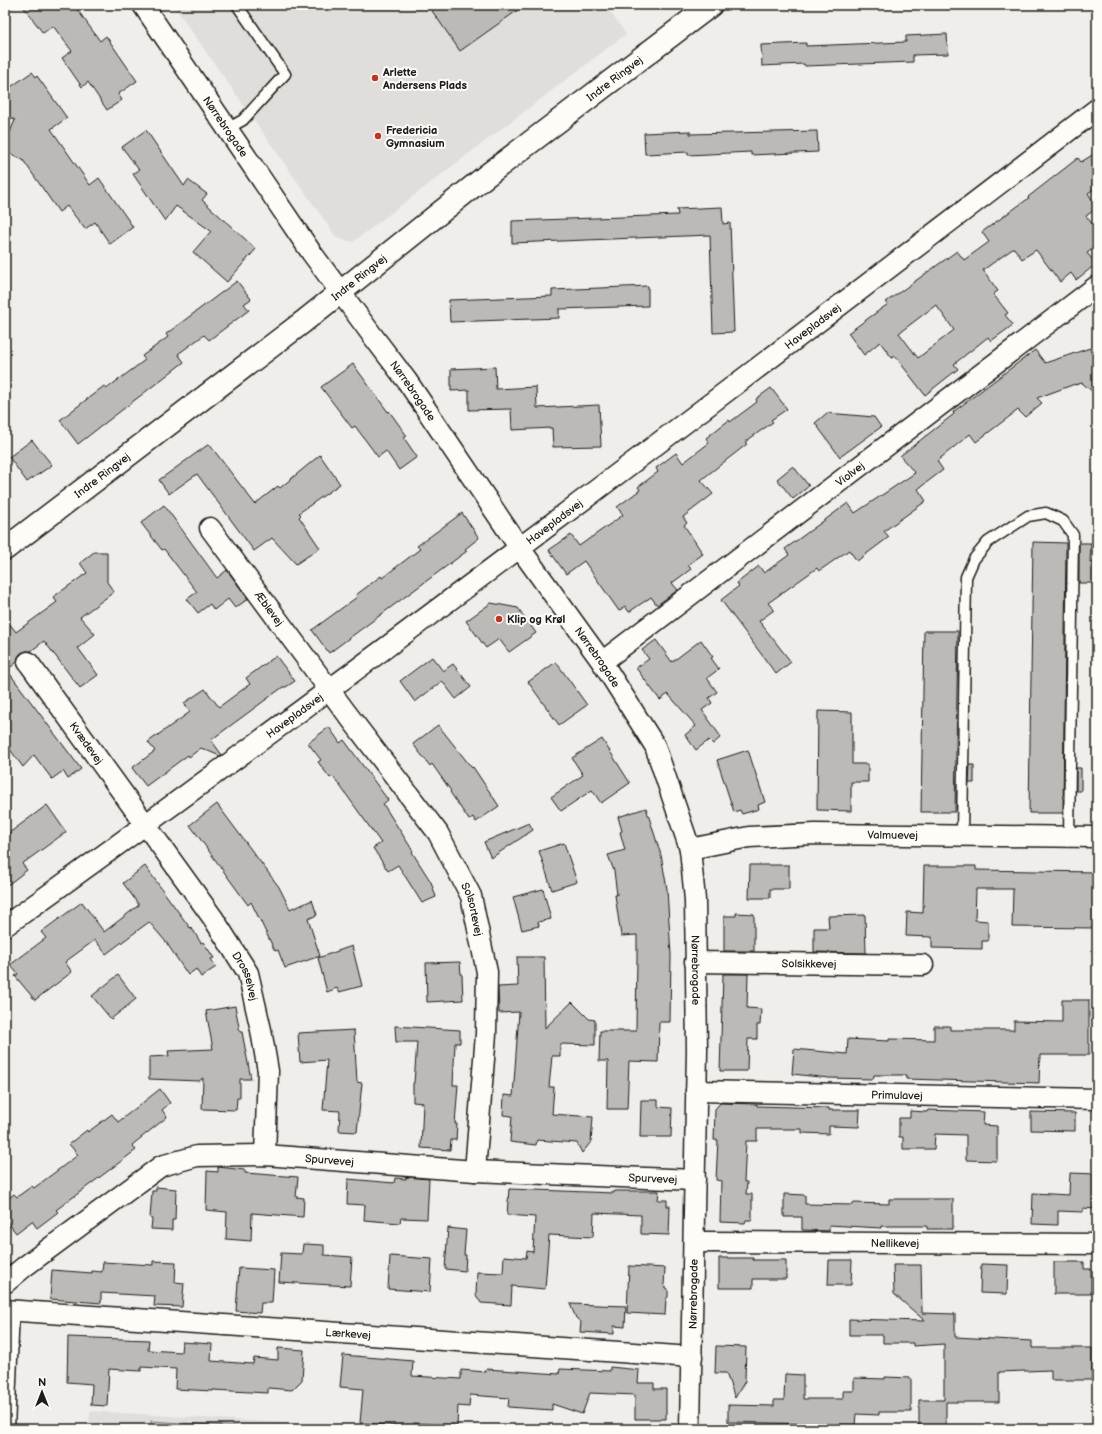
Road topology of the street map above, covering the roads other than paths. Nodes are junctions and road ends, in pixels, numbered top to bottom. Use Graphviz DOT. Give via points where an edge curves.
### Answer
graph roads {
  1 [pos="143,5"];
  2 [pos="237,5"];
  3 [pos="711,5"];
  4 [pos="1097,109"];
  5 [pos="227,129"];
  6 [pos="1097,286"];
  7 [pos="340,292"];
  8 [pos="210,528"];
  9 [pos="519,547"];
  10 [pos="5,549"];
  11 [pos="28,662"];
  12 [pos="602,662"];
  13 [pos="330,689"];
  14 [pos="147,825"];
  15 [pos="962,835"];
  16 [pos="1069,837"];
  17 [pos="1097,837"];
  18 [pos="690,849"];
  19 [pos="5,926"];
  20 [pos="695,962"];
  21 [pos="924,965"];
  22 [pos="696,1091"];
  23 [pos="1097,1099"];
  24 [pos="265,1155"];
  25 [pos="475,1171"];
  26 [pos="695,1180"];
  27 [pos="694,1242"];
  28 [pos="1097,1244"];
  29 [pos="5,1283"];
  30 [pos="10,1311"];
  31 [pos="692,1357"];
  32 [pos="9,1429"];
  33 [pos="690,1429"];
  1 -- 5 [label="street, Nørrebrogade"];
  2 -- 5 [label="lane" via="285,74 242,120"];
  3 -- 7 [label="street, Indre Ringvej" via="486,176"];
  4 -- 9 [label="street, Havepladsvej"];
  5 -- 7 [label="street, Nørrebrogade"];
  6 -- 12 [label="street, Violvej"];
  7 -- 9 [label="street, Nørrebrogade" via="407,381"];
  7 -- 10 [label="street, Indre Ringvej"];
  8 -- 13 [label="street, Æblevej"];
  9 -- 12 [label="street, Nørrebrogade"];
  9 -- 13 [label="street, Havepladsvej"];
  11 -- 14 [label="street, Kvædevej"];
  12 -- 18 [label="street, Nørrebrogade" via="655,746"];
  13 -- 14 [label="street, Havepladsvej"];
  13 -- 25 [label="street, Solsortevej" via="438,833 471,896 487,972 486,1034"];
  14 -- 19 [label="street, Havepladsvej"];
  14 -- 24 [label="street, Drosselvej" via="248,973 268,1071"];
  15 -- 16 [label="street, Valmuevej"];
  15 -- 16 [label="lane" via="966,577 974,559 988,542 1028,516 1046,514 1063,521 1073,535"];
  15 -- 18 [label="street, Valmuevej" via="800,834 749,837"];
  16 -- 17 [label="street, Valmuevej"];
  18 -- 20 [label="street, Nørrebrogade" via="695,900"];
  20 -- 21 [label="street, Solsikkevej"];
  20 -- 22 [label="street, Nørrebrogade"];
  22 -- 23 [label="street, Primulavej"];
  22 -- 26 [label="street, Nørrebrogade"];
  24 -- 25 [label="street, Spurvevej"];
  24 -- 29 [label="street, Spurvevej" via="197,1156 160,1166"];
  25 -- 26 [label="street, Spurvevej"];
  26 -- 27 [label="street, Nørrebrogade"];
  27 -- 28 [label="street, Nellikevej"];
  27 -- 31 [label="street, Nørrebrogade"];
  30 -- 31 [label="street, Lærkevej"];
  30 -- 32 [label="lane"];
  31 -- 33 [label="street, Nørrebrogade"];
}
